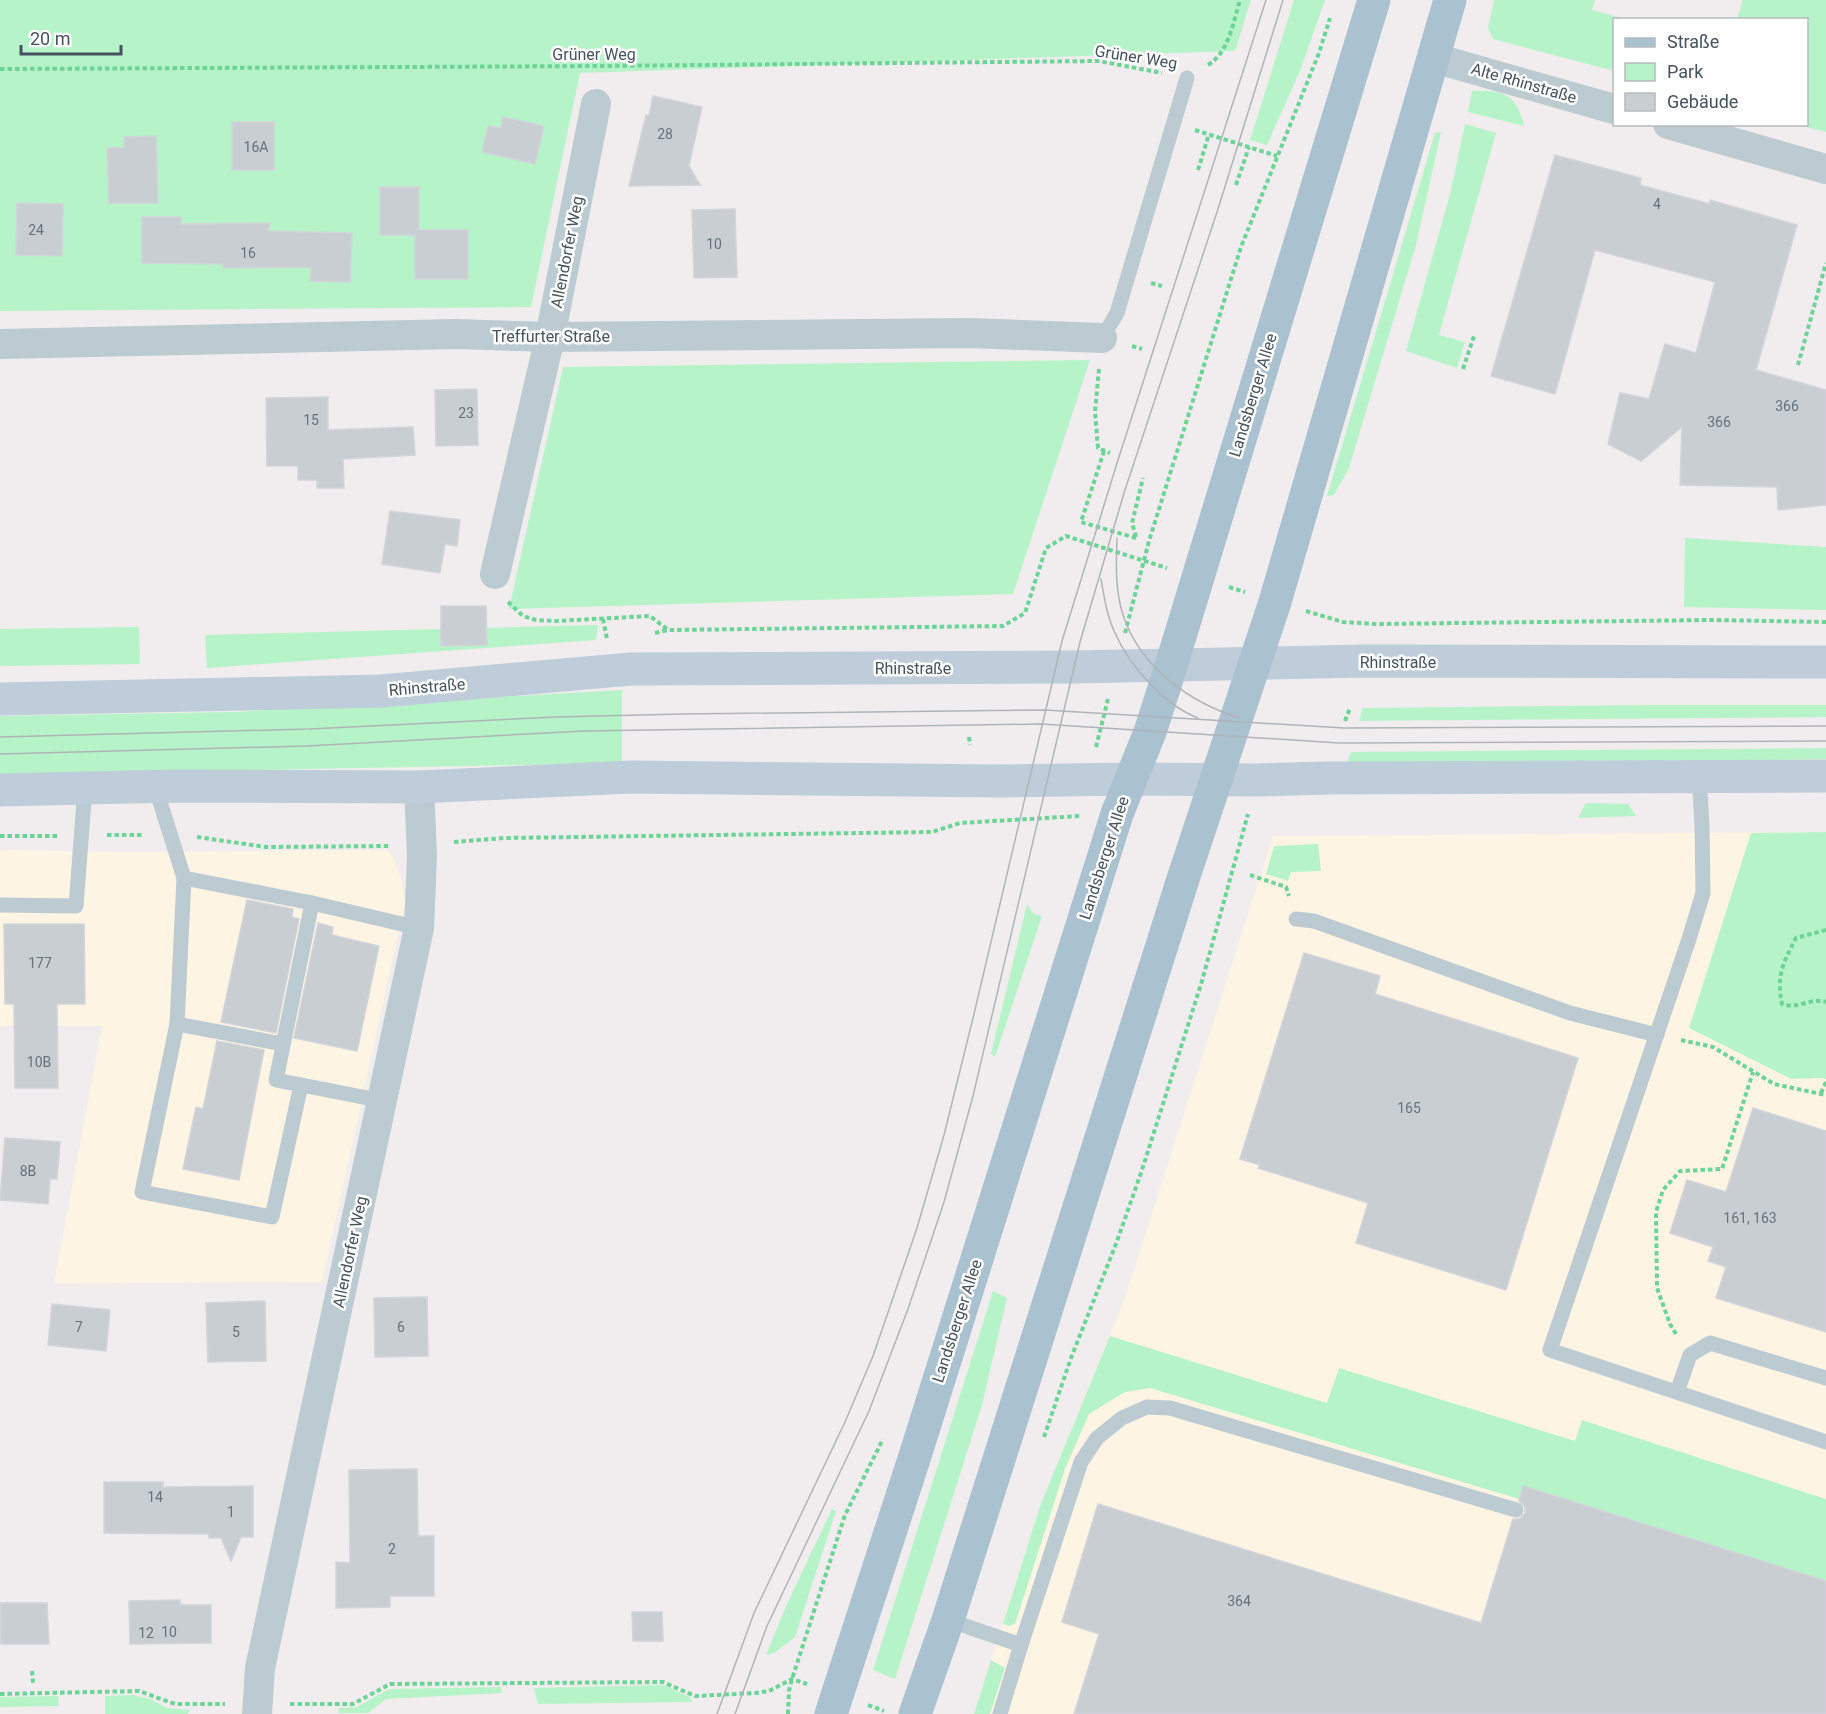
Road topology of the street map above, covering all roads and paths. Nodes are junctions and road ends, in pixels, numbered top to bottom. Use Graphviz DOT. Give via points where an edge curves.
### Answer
graph roads {
  1 [pos="1240,0"];
  2 [pos="1374,0"];
  3 [pos="1450,0"];
  4 [pos="1333,11"];
  5 [pos="1434,58"];
  6 [pos="0,69"];
  7 [pos="1187,78"];
  8 [pos="596,104"];
  9 [pos="1613,109"];
  10 [pos="1675,126"];
  11 [pos="1249,147"];
  12 [pos="1277,156"];
  13 [pos="1826,168"];
  14 [pos="1198,170"];
  15 [pos="1236,185"];
  16 [pos="1826,263"];
  17 [pos="1474,336"];
  18 [pos="550,337"];
  19 [pos="1102,338"];
  20 [pos="0,344"];
  21 [pos="1798,365"];
  22 [pos="1463,369"];
  23 [pos="1104,451"];
  24 [pos="1110,453"];
  25 [pos="1143,478"];
  26 [pos="1149,541"];
  27 [pos="1144,562"];
  28 [pos="495,574"];
  29 [pos="603,619"];
  30 [pos="1826,622"];
  31 [pos="1391,624"];
  32 [pos="668,630"];
  33 [pos="650,634"];
  34 [pos="608,644"];
  35 [pos="1255,662"];
  36 [pos="1826,662"];
  37 [pos="1171,665"];
  38 [pos="0,699"];
  39 [pos="1350,708"];
  40 [pos="1346,721"];
  41 [pos="1699,776"];
  42 [pos="1826,776"];
  43 [pos="1131,779"];
  44 [pos="1216,780"];
  45 [pos="155,786"];
  46 [pos="420,787"];
  47 [pos="86,788"];
  48 [pos="0,790"];
  49 [pos="989,822"];
  50 [pos="170,834"];
  51 [pos="81,835"];
  52 [pos="0,836"];
  53 [pos="421,845"];
  54 [pos="1234,863"];
  55 [pos="1250,875"];
  56 [pos="184,878"];
  57 [pos="312,903"];
  58 [pos="0,905"];
  59 [pos="1296,919"];
  60 [pos="419,928"];
  61 [pos="1826,930"];
  62 [pos="1826,1002"];
  63 [pos="177,1024"];
  64 [pos="1657,1035"];
  65 [pos="283,1044"];
  66 [pos="1753,1072"];
  67 [pos="1826,1082"];
  68 [pos="301,1085"];
  69 [pos="1824,1094"];
  70 [pos="383,1101"];
  71 [pos="1690,1354"];
  72 [pos="1826,1378"];
  73 [pos="1677,1392"];
  74 [pos="1044,1438"];
  75 [pos="1826,1442"];
  76 [pos="1516,1510"];
  77 [pos="845,1515"];
  78 [pos="948,1620"];
  79 [pos="1021,1645"];
  80 [pos="32,1671"];
  81 [pos="792,1679"];
  82 [pos="33,1683"];
  83 [pos="0,1694"];
  84 [pos="257,1709"];
  85 [pos="788,1714"];
  86 [pos="831,1714"];
  87 [pos="915,1714"];
  88 [pos="1000,1714"];
  1 -- 7 [label="path" via="1218,59"];
  2 -- 37 [label="main road, Landsberger Allee"];
  3 -- 5 [label="main road"];
  4 -- 12 [label="path"];
  5 -- 9 [label="street, Alte Rhinstraße"];
  5 -- 35 [label="main road"];
  6 -- 7 [label="path, Grüner Weg" via="1099,61"];
  7 -- 19 [label="lane" via="1117,313"];
  8 -- 18 [label="street, Allendorfer Weg"];
  10 -- 13 [label="street"];
  11 -- 12 [label="path"];
  11 -- 14 [label="path" via="1209,134"];
  11 -- 15 [label="path"];
  12 -- 26 [label="path" via="1241,247"];
  16 -- 21 [label="path"];
  17 -- 22 [label="path"];
  18 -- 19 [label="street, Treffurter Straße" via="968,333"];
  18 -- 20 [label="street, Treffurter Straße" via="456,334"];
  18 -- 28 [label="street, Allendorfer Weg"];
  19 -- 23 [label="path" via="1095,412 1098,448"];
  23 -- 24 [label="path"];
  23 -- 25 [label="path" via="1081,522 1136,538 1132,523"];
  27 -- 32 [label="path" via="1066,536 1046,548 1025,613 1003,626"];
  28 -- 29 [label="path" via="508,601 523,616 556,621"];
  29 -- 32 [label="path" via="650,616"];
  29 -- 34 [label="path"];
  30 -- 31 [label="path"];
  32 -- 33 [label="path"];
  35 -- 36 [label="main road, Rhinstraße"];
  35 -- 37 [label="main road, Rhinstraße"];
  35 -- 44 [label="main road"];
  37 -- 38 [label="main road, Rhinstraße" via="631,669 381,691"];
  37 -- 43 [label="main road, Landsberger Allee"];
  39 -- 40 [label="path"];
  41 -- 42 [label="main road"];
  41 -- 44 [label="main road"];
  41 -- 64 [label="lane" via="1703,892"];
  43 -- 44 [label="main road"];
  43 -- 46 [label="main road" via="632,777"];
  43 -- 86 [label="main road, Landsberger Allee"];
  44 -- 78 [label="main road"];
  45 -- 46 [label="main road"];
  45 -- 47 [label="main road"];
  45 -- 50 [label="lane"];
  46 -- 53 [label="street, Allendorfer Weg"];
  47 -- 48 [label="main road"];
  47 -- 51 [label="lane"];
  49 -- 53 [label="path" via="960,824 932,832 515,838"];
  50 -- 51 [label="path"];
  50 -- 53 [label="path" via="266,847"];
  50 -- 56 [label="lane"];
  51 -- 52 [label="path"];
  51 -- 58 [label="lane" via="76,906"];
  53 -- 60 [label="street, Allendorfer Weg"];
  54 -- 74 [label="path" via="1202,981 1142,1170"];
  55 -- 59 [label="path" via="1286,887"];
  56 -- 57 [label="lane"];
  56 -- 63 [label="lane"];
  57 -- 60 [label="lane"];
  57 -- 65 [label="lane"];
  59 -- 64 [label="lane" via="1314,921 1570,1013"];
  60 -- 70 [label="street, Allendorfer Weg"];
  61 -- 62 [label="path" via="1796,938 1782,966 1778,986 1782,1004 1789,1007"];
  63 -- 65 [label="lane"];
  63 -- 68 [label="lane" via="142,1192 272,1217"];
  64 -- 66 [label="path" via="1713,1047"];
  64 -- 73 [label="lane" via="1550,1350"];
  65 -- 68 [label="lane" via="276,1080"];
  66 -- 69 [label="path" via="1774,1084"];
  66 -- 71 [label="path" via="1722,1169 1680,1171 1663,1190 1656,1212 1657,1288 1670,1324"];
  67 -- 69 [label="path"];
  68 -- 70 [label="lane"];
  70 -- 84 [label="street, Allendorfer Weg" via="260,1668"];
  71 -- 72 [label="lane" via="1710,1343"];
  71 -- 73 [label="lane"];
  73 -- 75 [label="lane"];
  76 -- 79 [label="lane" via="1170,1408 1147,1407 1122,1418 1096,1438 1081,1462"];
  77 -- 81 [label="path"];
  78 -- 79 [label="lane"];
  78 -- 87 [label="main road"];
  79 -- 88 [label="lane"];
  80 -- 82 [label="path"];
  81 -- 84 [label="path" via="762,1692 695,1696 663,1682 390,1684 353,1704"];
  81 -- 85 [label="path"];
  83 -- 84 [label="path" via="139,1691 175,1704"];
}
